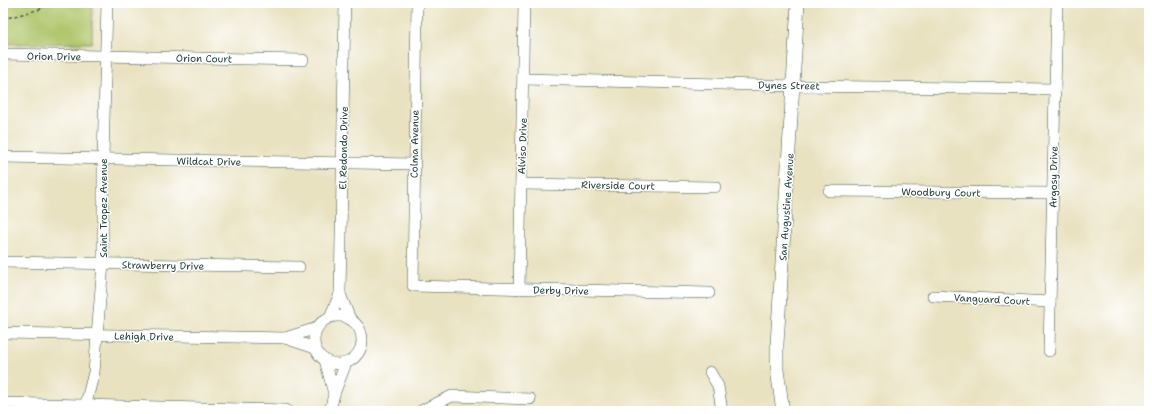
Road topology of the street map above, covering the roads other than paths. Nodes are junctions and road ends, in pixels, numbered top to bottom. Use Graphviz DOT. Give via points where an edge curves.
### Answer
graph roads {
  1 [pos="107,3"];
  2 [pos="345,3"];
  3 [pos="417,3"];
  4 [pos="524,3"];
  5 [pos="798,3"];
  6 [pos="1057,3"];
  7 [pos="3,54"];
  8 [pos="105,57"];
  9 [pos="303,60"];
  10 [pos="524,79"];
  11 [pos="794,86"];
  12 [pos="1055,89"];
  13 [pos="3,157"];
  14 [pos="103,159"];
  15 [pos="342,163"];
  16 [pos="414,164"];
  17 [pos="521,184"];
  18 [pos="715,187"];
  19 [pos="829,190"];
  20 [pos="1052,192"];
  21 [pos="3,262"];
  22 [pos="103,264"];
  23 [pos="299,267"];
  24 [pos="413,286"];
  25 [pos="519,289"];
  26 [pos="709,293"];
  27 [pos="340,294"];
  28 [pos="933,296"];
  29 [pos="1050,302"];
  30 [pos="330,317"];
  31 [pos="350,319"];
  32 [pos="317,328"];
  33 [pos="3,333"];
  34 [pos="98,336"];
  35 [pos="285,338"];
  36 [pos="315,348"];
  37 [pos="1049,351"];
  38 [pos="325,360"];
  39 [pos="346,363"];
  40 [pos="710,372"];
  41 [pos="334,394"];
  42 [pos="530,399"];
  43 [pos="3,403"];
  44 [pos="85,408"];
  45 [pos="286,410"];
  46 [pos="330,411"];
  47 [pos="421,411"];
  48 [pos="722,411"];
  49 [pos="783,411"];
  1 -- 8 [label="street, Saint Tropez Avenue"];
  2 -- 15 [label="street, El Redondo Drive"];
  3 -- 16 [label="street, Colma Avenue"];
  4 -- 10 [label="street, Alviso Drive"];
  5 -- 11 [label="street, San Augustine Avenue"];
  6 -- 12 [label="street, Argosy Drive"];
  7 -- 8 [label="street, Orion Drive"];
  8 -- 9 [label="street, Orion Court"];
  8 -- 14 [label="street, Saint Tropez Avenue"];
  10 -- 11 [label="street, Dynes Street"];
  10 -- 17 [label="street, Alviso Drive"];
  11 -- 12 [label="street, Dynes Street"];
  11 -- 49 [label="street, San Augustine Avenue" via="777,344 777,370"];
  12 -- 20 [label="street, Argosy Drive"];
  13 -- 14 [label="street, Wildcat Drive"];
  14 -- 15 [label="street, Wildcat Drive"];
  14 -- 22 [label="street, Saint Tropez Avenue"];
  15 -- 16 [label="street, Wildcat Drive"];
  15 -- 27 [label="street, El Redondo Drive"];
  16 -- 24 [label="street, Colma Avenue"];
  17 -- 18 [label="street, Riverside Court"];
  17 -- 25 [label="street, Alviso Drive"];
  19 -- 20 [label="street, Woodbury Court"];
  20 -- 29 [label="street, Argosy Drive"];
  21 -- 22 [label="street, Strawberry Drive"];
  22 -- 23 [label="street, Strawberry Drive"];
  22 -- 34 [label="street, Saint Tropez Avenue"];
  24 -- 25 [label="street, Derby Drive"];
  25 -- 26 [label="street, Derby Drive"];
  27 -- 30 [label="street, El Redondo Drive"];
  27 -- 31 [label="street, El Redondo Drive"];
  28 -- 29 [label="street, Vanguard Court"];
  29 -- 37 [label="street, Argosy Drive"];
  30 -- 31 [label="street"];
  30 -- 32 [label="street"];
  31 -- 39 [label="street" via="361,330 362,342 358,354"];
  32 -- 35 [label="street, Lehigh Drive"];
  32 -- 36 [label="street" via="314,335"];
  33 -- 34 [label="street, Lehigh Drive"];
  34 -- 35 [label="street, Lehigh Drive"];
  34 -- 44 [label="street, Saint Tropez Avenue" via="94,372"];
  35 -- 36 [label="street, Lehigh Drive"];
  36 -- 38 [label="street"];
  38 -- 39 [label="street" via="332,364"];
  38 -- 41 [label="street"];
  39 -- 41 [label="street"];
  40 -- 48 [label="street" via="718,386"];
  41 -- 46 [label="street"];
  42 -- 47 [label="street" via="452,396"];
  43 -- 44 [label="street"];
  44 -- 45 [label="street"];
}
